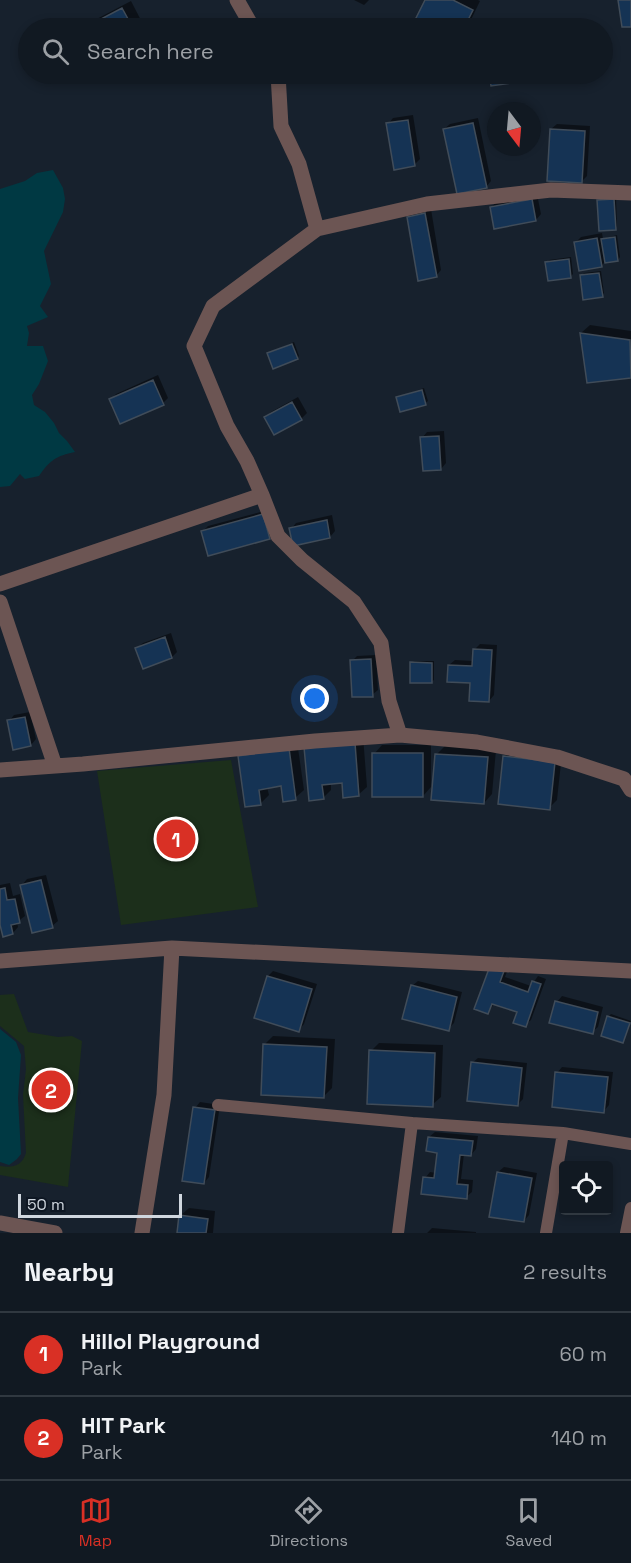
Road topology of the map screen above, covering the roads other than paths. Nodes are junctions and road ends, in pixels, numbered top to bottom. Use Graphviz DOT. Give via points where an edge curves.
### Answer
graph roads {
  1 [pos="237,0"];
  2 [pos="247,18"];
  3 [pos="279,84"];
  4 [pos="631,193"];
  5 [pos="317,228"];
  6 [pos="262,495"];
  7 [pos="0,584"];
  8 [pos="0,602"];
  9 [pos="400,735"];
  10 [pos="55,766"];
  11 [pos="0,770"];
  12 [pos="631,790"];
  13 [pos="172,948"];
  14 [pos="0,961"];
  15 [pos="631,971"];
  16 [pos="219,1105"];
  17 [pos="412,1123"];
  18 [pos="563,1133"];
  19 [pos="631,1144"];
  20 [pos="631,1208"];
  21 [pos="0,1223"];
  22 [pos="55,1233"];
  23 [pos="142,1233"];
  24 [pos="398,1233"];
  25 [pos="546,1233"];
  26 [pos="626,1233"];
  1 -- 2 [label="street"];
  3 -- 5 [label="street" via="281,126 299,164"];
  4 -- 5 [label="street" via="551,190 427,204"];
  5 -- 6 [label="street" via="213,306 194,346 227,426"];
  6 -- 7 [label="street"];
  6 -- 9 [label="street" via="278,536 354,602 381,643 389,701"];
  8 -- 10 [label="street"];
  9 -- 10 [label="street"];
  9 -- 12 [label="street" via="477,742 557,757 624,779"];
  10 -- 11 [label="street"];
  13 -- 14 [label="street"];
  13 -- 15 [label="street"];
  13 -- 23 [label="street" via="164,1095"];
  16 -- 17 [label="lane"];
  17 -- 18 [label="lane"];
  17 -- 24 [label="lane"];
  18 -- 19 [label="lane"];
  18 -- 25 [label="lane"];
  20 -- 26 [label="lane"];
  21 -- 22 [label="street"];
}
